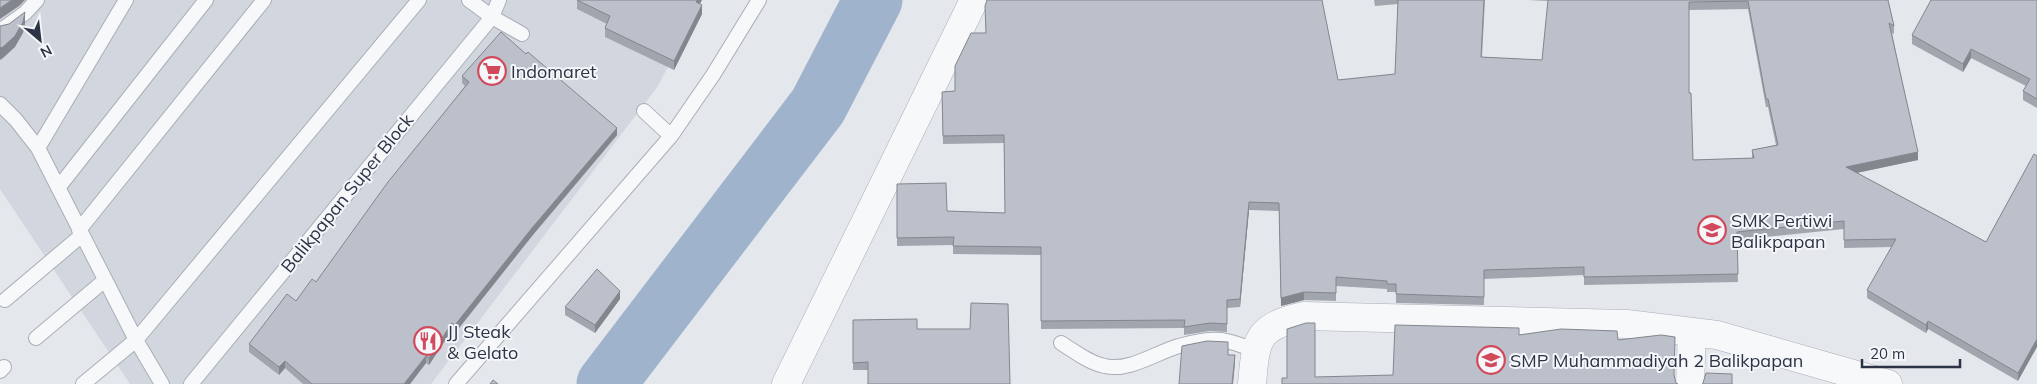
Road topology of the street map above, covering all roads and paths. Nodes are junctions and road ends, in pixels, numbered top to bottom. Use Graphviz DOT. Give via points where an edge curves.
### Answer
graph roads {
  1 [pos="37,0"];
  2 [pos="126,0"];
  3 [pos="206,0"];
  4 [pos="264,0"];
  5 [pos="419,0"];
  6 [pos="468,0"];
  7 [pos="499,0"];
  8 [pos="759,0"];
  9 [pos="974,0"];
  10 [pos="492,17"];
  11 [pos="0,29"];
  12 [pos="522,34"];
  13 [pos="0,104"];
  14 [pos="644,111"];
  15 [pos="670,136"];
  16 [pos="38,148"];
  17 [pos="58,188"];
  18 [pos="81,232"];
  19 [pos="105,280"];
  20 [pos="5,300"];
  21 [pos="1692,332"];
  22 [pos="36,338"];
  23 [pos="136,340"];
  24 [pos="1061,343"];
  25 [pos="1255,350"];
  26 [pos="83,384"];
  27 [pos="162,384"];
  28 [pos="191,384"];
  29 [pos="456,384"];
  30 [pos="786,384"];
  31 [pos="1252,384"];
  32 [pos="1690,384"];
  33 [pos="1888,384"];
  1 -- 11 [label="lane" via="25,13"];
  2 -- 16 [label="lane"];
  3 -- 17 [label="lane"];
  4 -- 18 [label="lane"];
  5 -- 23 [label="lane"];
  6 -- 10 [label="lane"];
  7 -- 10 [label="lane, Balikpapan Super Block"];
  8 -- 15 [label="lane" via="713,75"];
  9 -- 30 [label="street"];
  10 -- 12 [label="lane"];
  10 -- 28 [label="lane, Balikpapan Super Block"];
  13 -- 16 [label="lane"];
  14 -- 15 [label="lane"];
  15 -- 29 [label="lane"];
  16 -- 17 [label="lane"];
  17 -- 18 [label="lane"];
  18 -- 19 [label="lane"];
  18 -- 20 [label="lane"];
  19 -- 22 [label="lane"];
  19 -- 23 [label="lane"];
  21 -- 25 [label="street" via="1627,324 1304,316 1281,322 1264,333"];
  21 -- 32 [label="street"];
  21 -- 33 [label="street" via="1717,335"];
  23 -- 26 [label="lane"];
  23 -- 27 [label="lane"];
  24 -- 25 [label="lane" via="1083,357 1117,367 1198,342 1222,340"];
  25 -- 31 [label="street"];
}
